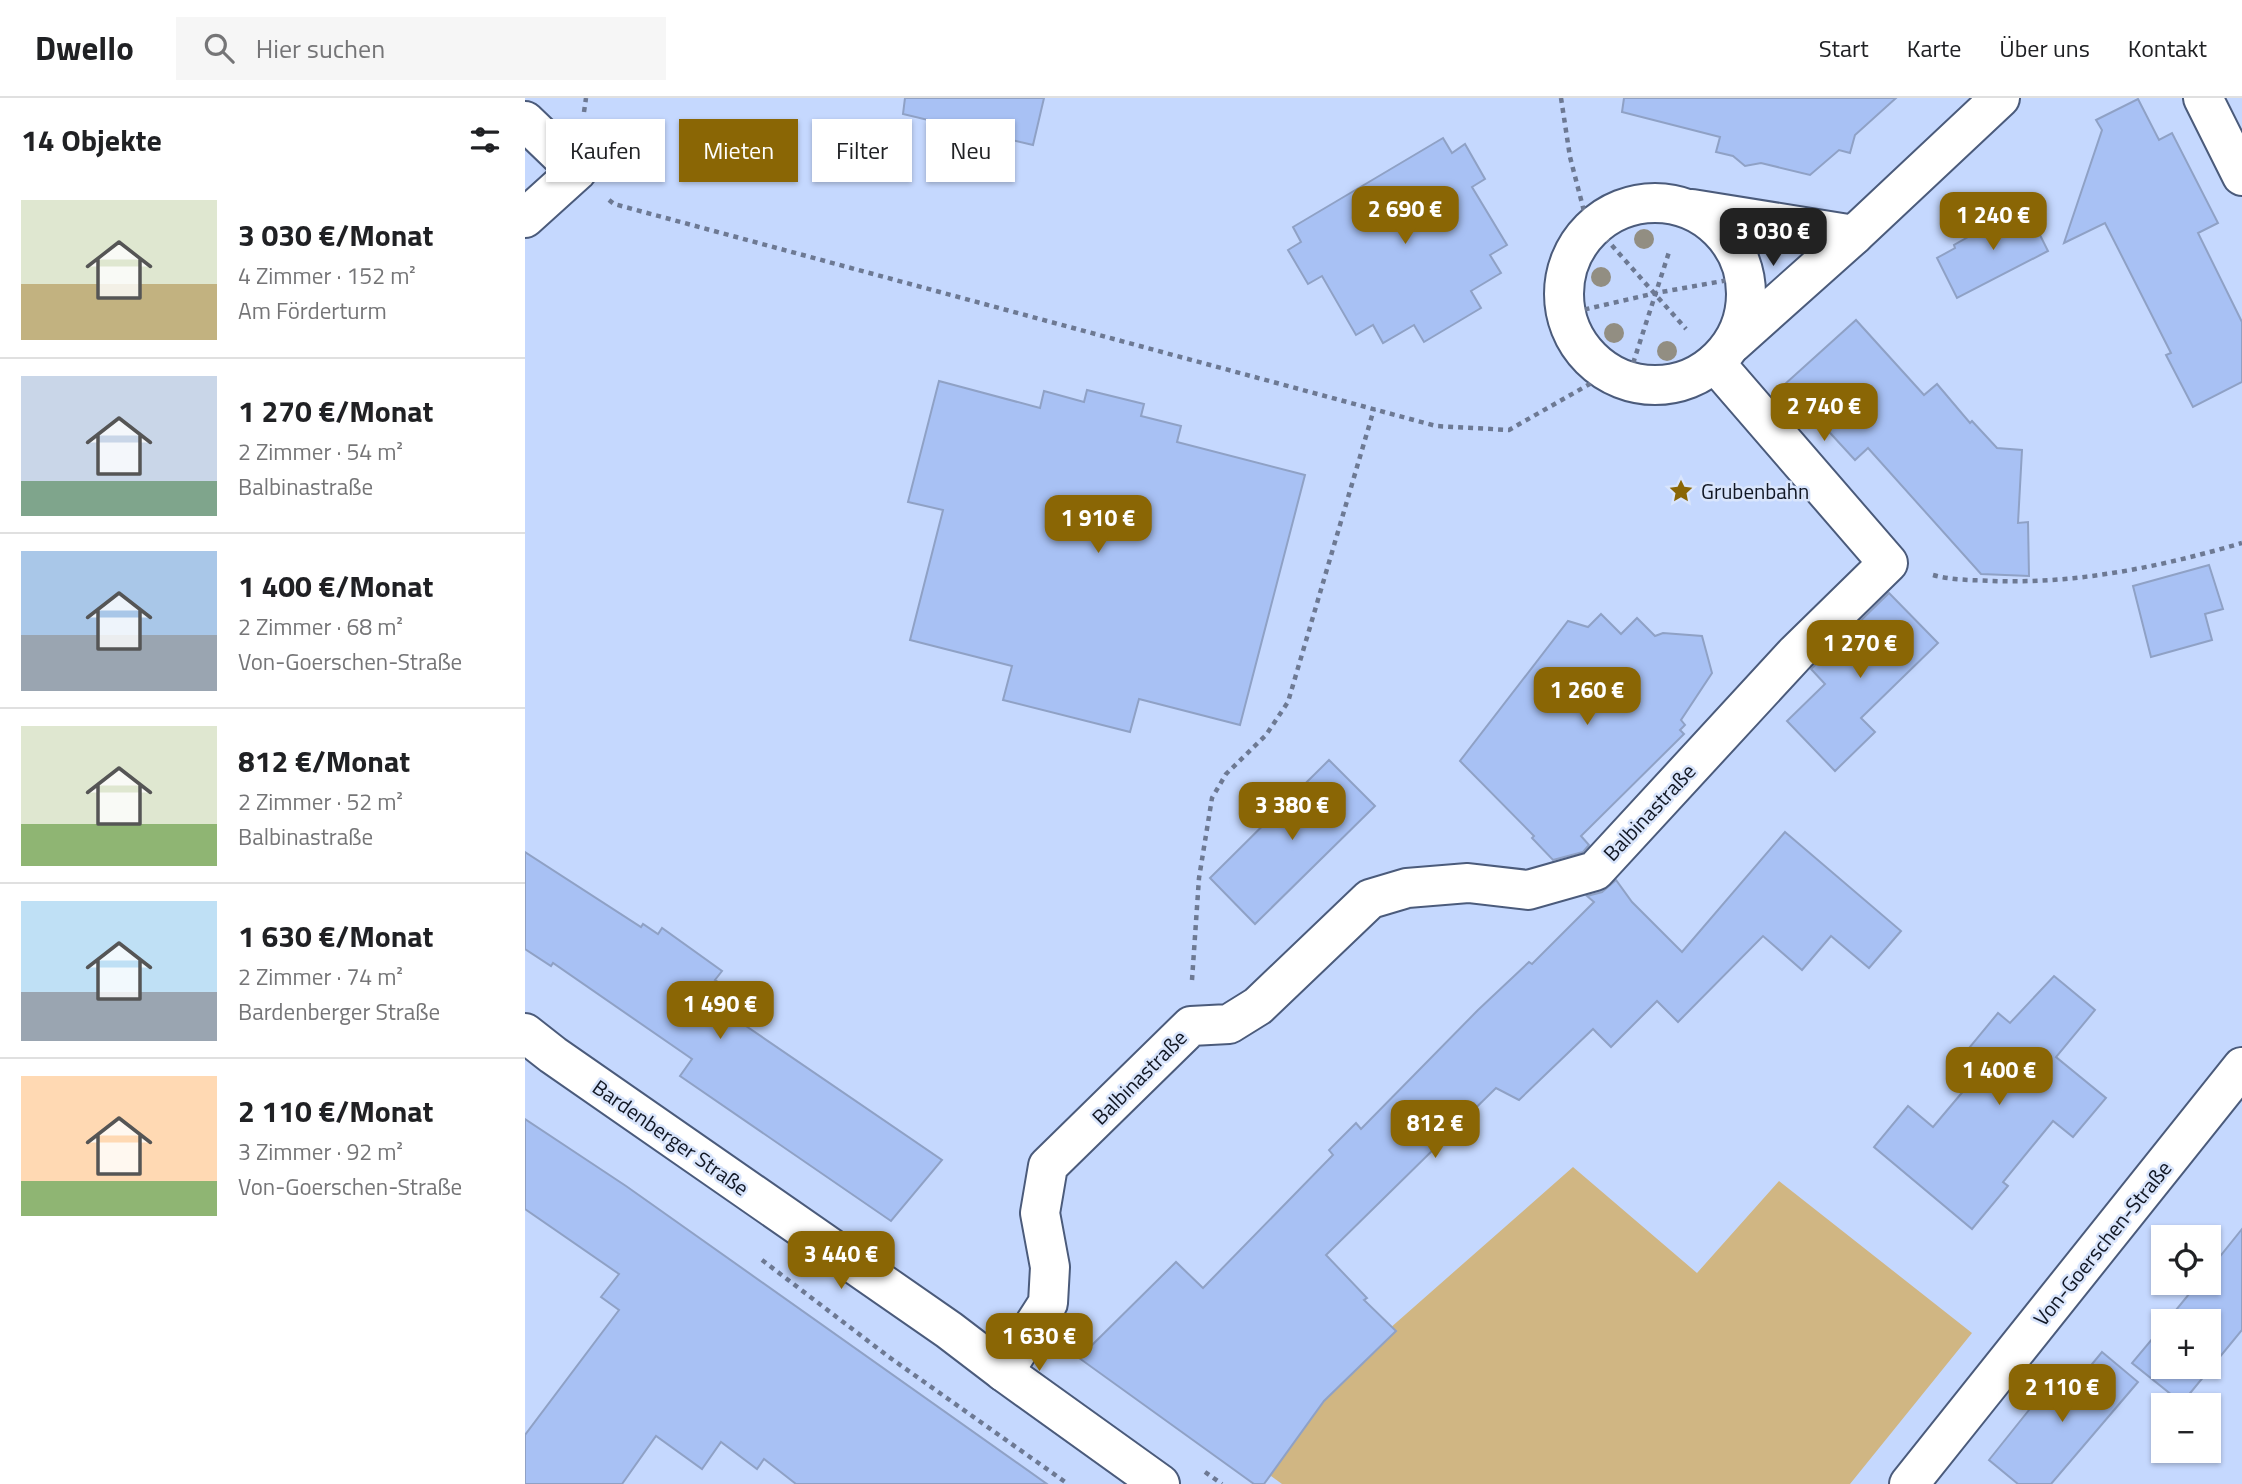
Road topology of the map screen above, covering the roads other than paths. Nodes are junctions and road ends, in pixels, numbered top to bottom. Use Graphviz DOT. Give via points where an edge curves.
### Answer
graph roads {
  1 [pos="2000,98"];
  2 [pos="2203,98"];
  3 [pos="525,121"];
  4 [pos="2242,176"];
  5 [pos="1683,207"];
  6 [pos="525,218"];
  7 [pos="1854,235"];
  8 [pos="1723,354"];
  9 [pos="525,1033"];
  10 [pos="2242,1067"];
  11 [pos="1004,1372"];
  12 [pos="1160,1484"];
  13 [pos="1909,1484"];
  1 -- 7 [label="street"];
  2 -- 4 [label="street"];
  3 -- 6 [label="street" via="577,171"];
  5 -- 7 [label="street"];
  5 -- 8 [label="street" via="1724,234 1745,277 1742,324"];
  5 -- 8 [label="street" via="1637,205 1614,212 1595,226 1568,266 1563,289 1565,314 1588,358 1618,377 1658,386 1689,379"];
  7 -- 8 [label="street"];
  8 -- 11 [label="street, Balbinastraße" via="1888,563 1796,653 1595,871 1528,890 1468,883 1407,888 1370,900 1258,1006 1229,1024 1191,1026 1048,1166 1040,1213 1050,1267 1048,1303"];
  9 -- 11 [label="street, Bardenberger Straße"];
  10 -- 13 [label="street, Von-Goerschen-Straße"];
  11 -- 12 [label="street, Bardenberger Straße"];
}
